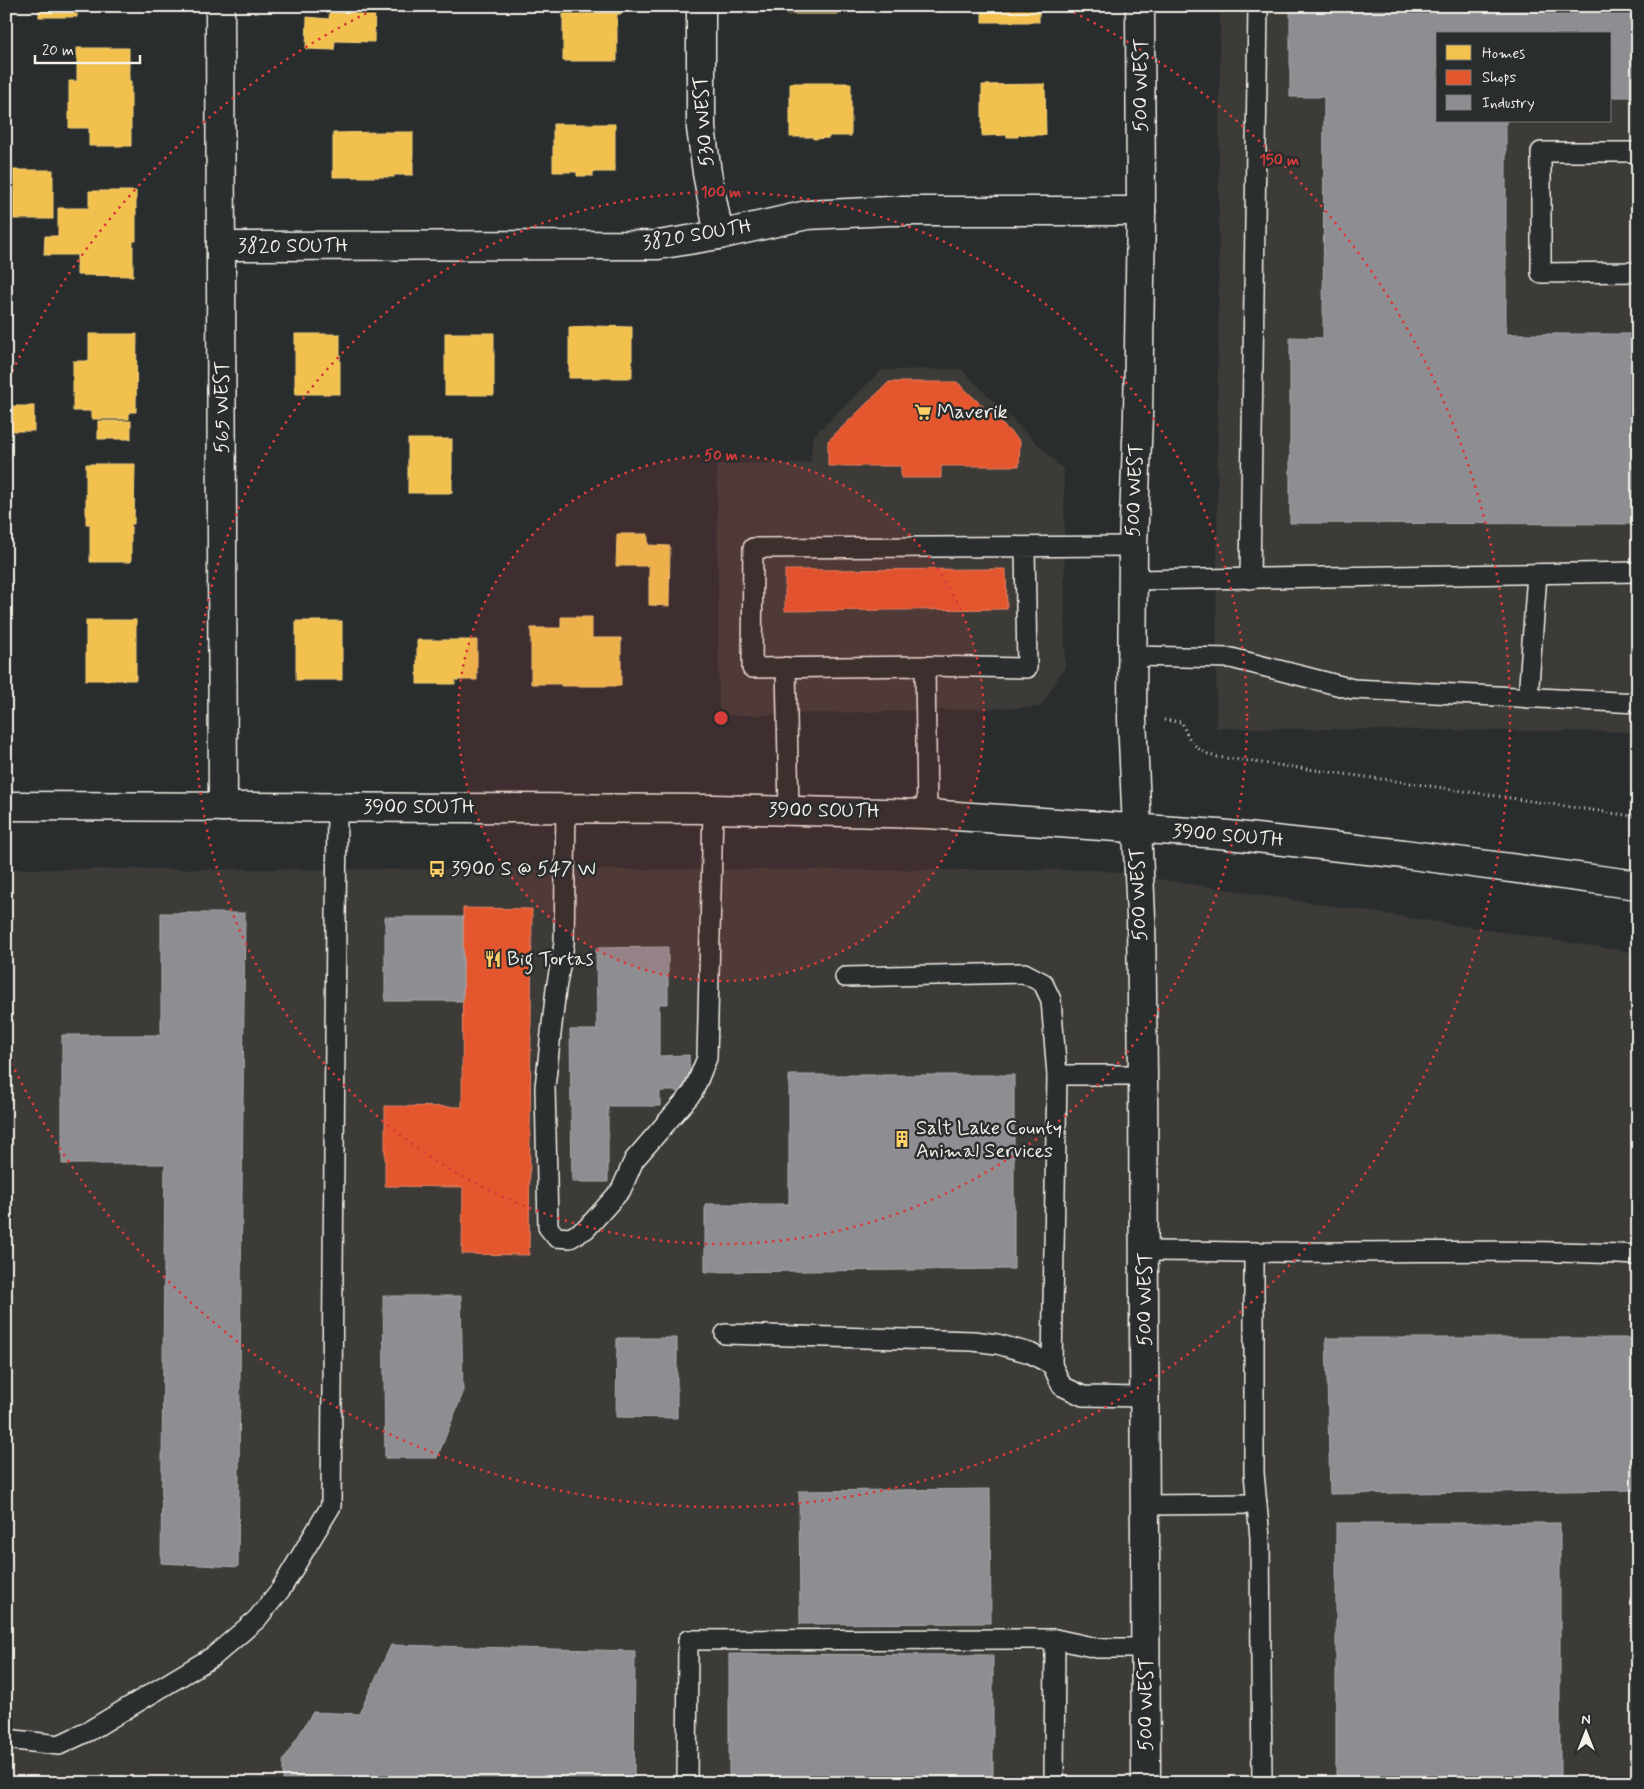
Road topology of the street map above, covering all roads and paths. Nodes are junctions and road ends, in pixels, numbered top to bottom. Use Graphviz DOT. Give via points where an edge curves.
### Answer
graph roads {
  1 [pos="220,6"];
  2 [pos="700,6"];
  3 [pos="1140,6"];
  4 [pos="1258,6"];
  5 [pos="1638,152"];
  6 [pos="1142,211"];
  7 [pos="719,235"];
  8 [pos="221,246"];
  9 [pos="1638,272"];
  10 [pos="1133,546"];
  11 [pos="1026,547"];
  12 [pos="1638,572"];
  13 [pos="1537,574"];
  14 [pos="1250,579"];
  15 [pos="1133,580"];
  16 [pos="1133,656"];
  17 [pos="925,666"];
  18 [pos="786,667"];
  19 [pos="1528,698"];
  20 [pos="1638,703"];
  21 [pos="1176,721"];
  22 [pos="6,806"];
  23 [pos="223,807"];
  24 [pos="337,807"];
  25 [pos="566,807"];
  26 [pos="713,809"];
  27 [pos="789,810"];
  28 [pos="927,814"];
  29 [pos="1638,817"];
  30 [pos="1137,828"];
  31 [pos="1638,885"];
  32 [pos="845,977"];
  33 [pos="1057,1075"];
  34 [pos="1143,1075"];
  35 [pos="1145,1251"];
  36 [pos="1254,1252"];
  37 [pos="1638,1255"];
  38 [pos="725,1334"];
  39 [pos="1052,1365"];
  40 [pos="1145,1397"];
  41 [pos="1257,1504"];
  42 [pos="1145,1505"];
  43 [pos="1055,1639"];
  44 [pos="1146,1648"];
  45 [pos="6,1739"];
  46 [pos="687,1783"];
  47 [pos="1054,1783"];
  48 [pos="1146,1783"];
  49 [pos="1262,1783"];
  1 -- 8 [label="main road, 565 WEST"];
  2 -- 7 [label="main road, 530 WEST" via="702,128"];
  3 -- 6 [label="main road, 500 WEST"];
  4 -- 14 [label="lane"];
  5 -- 9 [label="lane" via="1541,152 1541,273"];
  6 -- 7 [label="main road, 3820 SOUTH" via="890,211 807,215"];
  6 -- 10 [label="main road, 500 WEST"];
  7 -- 8 [label="main road, 3820 SOUTH" via="640,245"];
  8 -- 23 [label="main road, 565 WEST"];
  10 -- 11 [label="lane"];
  10 -- 15 [label="main road, 500 WEST"];
  11 -- 17 [label="lane" via="1027,668"];
  11 -- 18 [label="lane" via="753,548 752,668"];
  12 -- 13 [label="lane"];
  13 -- 14 [label="lane"];
  13 -- 19 [label="lane"];
  14 -- 15 [label="lane"];
  15 -- 16 [label="main road, 500 WEST"];
  16 -- 19 [label="lane" via="1231,658 1353,690"];
  16 -- 30 [label="main road, 500 WEST"];
  17 -- 18 [label="lane"];
  17 -- 28 [label="lane"];
  18 -- 27 [label="lane"];
  19 -- 20 [label="lane"];
  21 -- 29 [label="path" via="1182,722 1186,734 1201,751 1218,757"];
  22 -- 23 [label="main road, 3900 SOUTH"];
  23 -- 24 [label="main road, 3900 SOUTH"];
  24 -- 25 [label="main road, 3900 SOUTH"];
  24 -- 45 [label="lane" via="331,1506 280,1589 256,1619 214,1656 89,1731 59,1745"];
  25 -- 26 [label="main road, 3900 SOUTH"];
  25 -- 26 [label="lane" via="564,944 544,1087 548,1227 556,1237 570,1238 586,1229 621,1190 634,1160 693,1092 707,1058"];
  26 -- 27 [label="main road, 3900 SOUTH"];
  27 -- 28 [label="main road, 3900 SOUTH"];
  28 -- 30 [label="main road, 3900 SOUTH"];
  30 -- 31 [label="main road, 3900 SOUTH" via="1404,854"];
  30 -- 34 [label="main road, 500 WEST"];
  32 -- 33 [label="lane" via="1024,973 1043,983 1051,1000"];
  33 -- 34 [label="lane"];
  33 -- 39 [label="lane"];
  34 -- 35 [label="main road, 500 WEST"];
  35 -- 36 [label="lane"];
  35 -- 40 [label="main road, 500 WEST"];
  36 -- 37 [label="lane" via="1506,1251"];
  36 -- 41 [label="lane" via="1254,1473"];
  38 -- 39 [label="lane" via="973,1341 1030,1353"];
  39 -- 40 [label="lane" via="1062,1386 1083,1396"];
  40 -- 42 [label="main road, 500 WEST"];
  41 -- 42 [label="lane"];
  41 -- 49 [label="lane"];
  42 -- 44 [label="main road, 500 WEST"];
  43 -- 44 [label="lane" via="1097,1648"];
  43 -- 46 [label="lane" via="688,1640"];
  43 -- 47 [label="lane"];
  44 -- 48 [label="main road, 500 WEST"];
}
